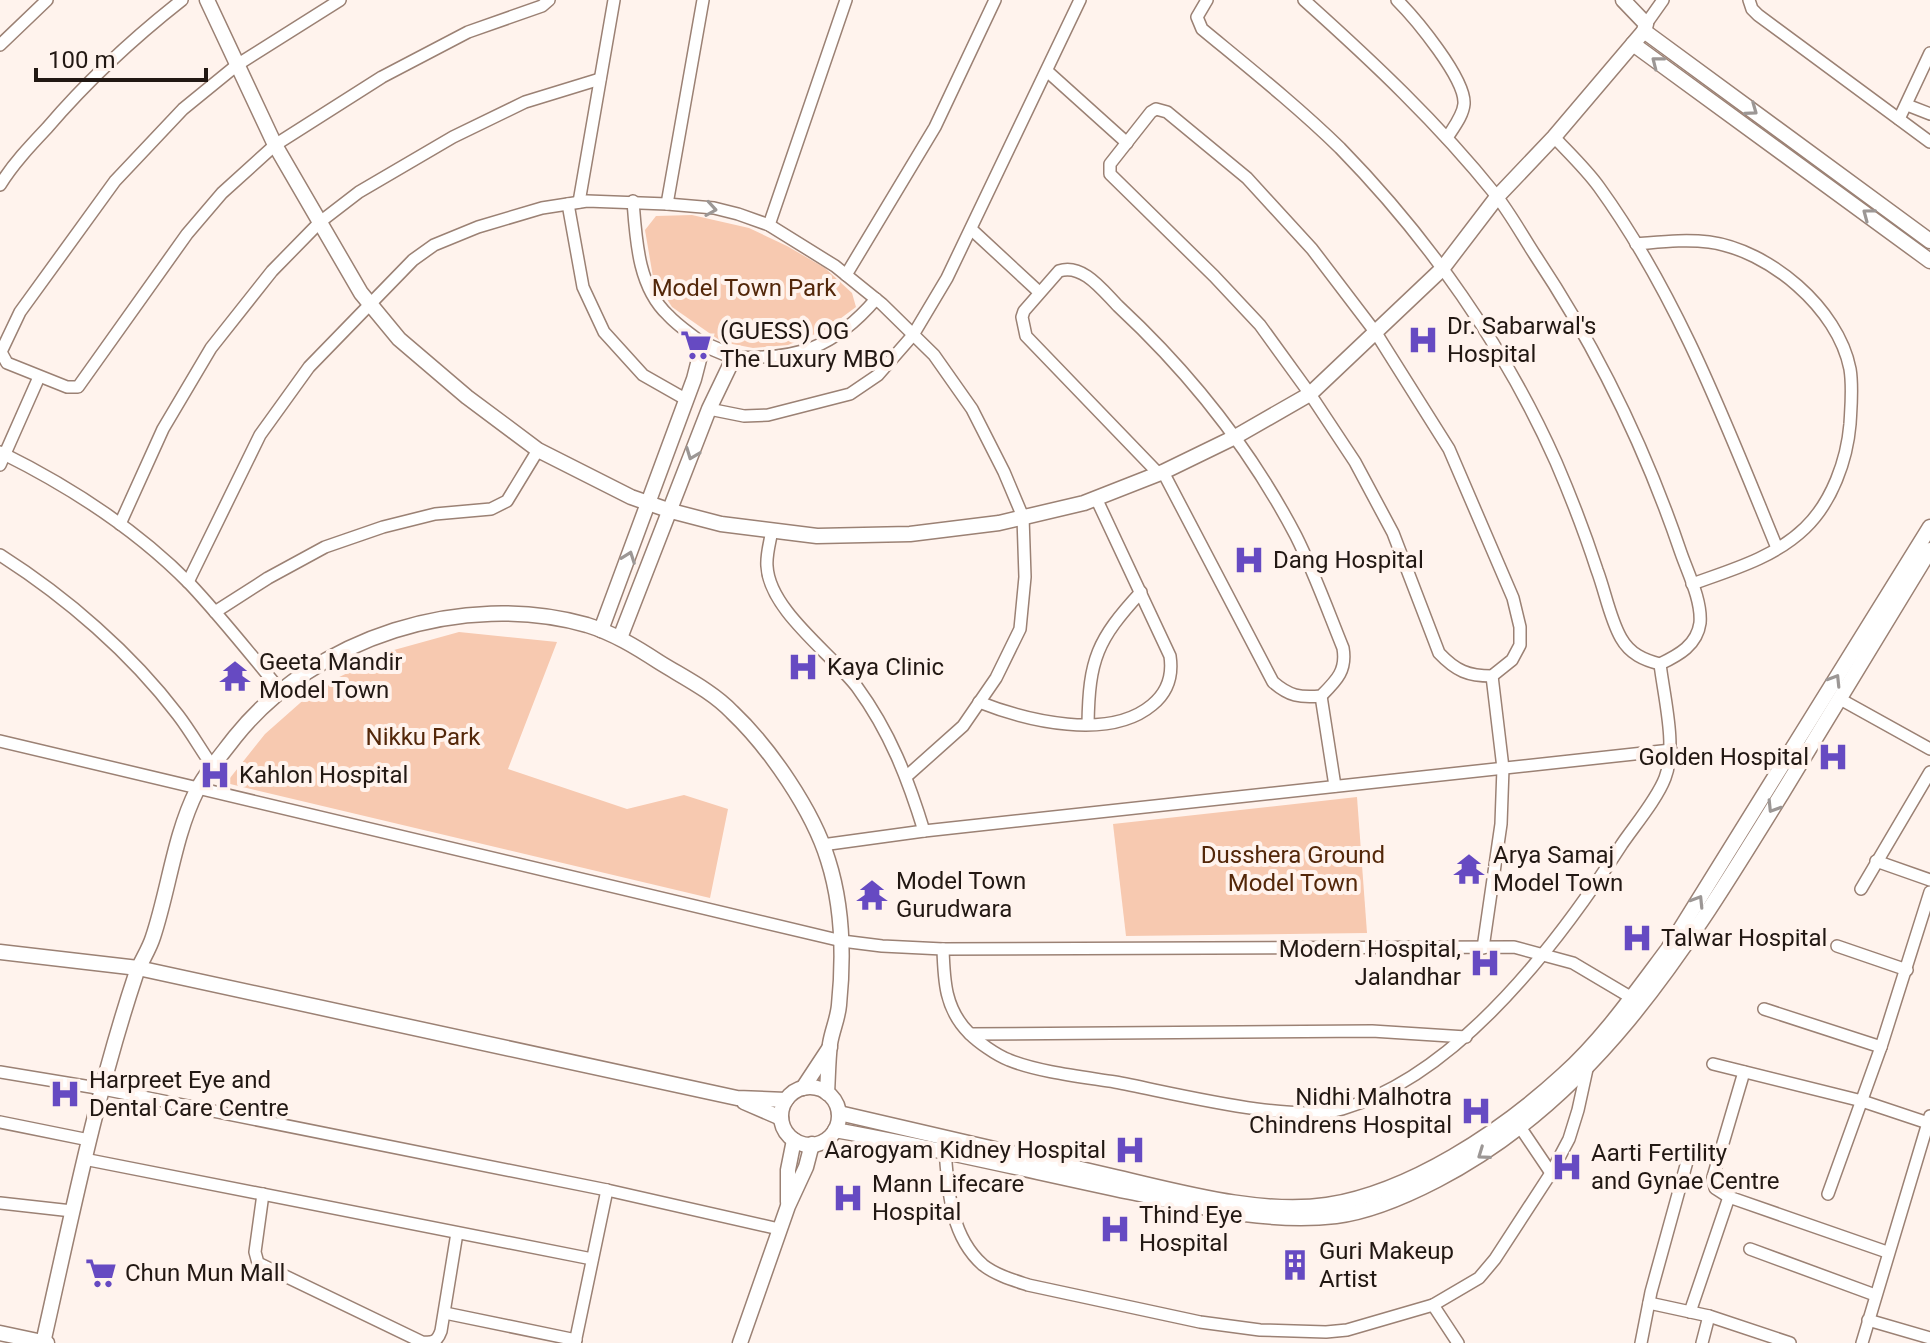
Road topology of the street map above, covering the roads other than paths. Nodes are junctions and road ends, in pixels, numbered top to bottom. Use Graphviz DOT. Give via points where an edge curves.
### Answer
graph roads {
  1 [pos="47,0"];
  2 [pos="182,0"];
  3 [pos="207,0"];
  4 [pos="340,0"];
  5 [pos="549,0"];
  6 [pos="614,0"];
  7 [pos="703,0"];
  8 [pos="846,0"];
  9 [pos="995,0"];
  10 [pos="1080,0"];
  11 [pos="1207,0"];
  12 [pos="1304,0"];
  13 [pos="1397,0"];
  14 [pos="1623,0"];
  15 [pos="1663,0"];
  16 [pos="1749,0"];
  17 [pos="1645,28"];
  18 [pos="1633,44"];
  19 [pos="0,45"];
  20 [pos="1930,53"];
  21 [pos="237,65"];
  22 [pos="1047,71"];
  23 [pos="600,79"];
  24 [pos="1907,105"];
  25 [pos="1930,114"];
  26 [pos="1899,119"];
  27 [pos="1554,137"];
  28 [pos="1447,138"];
  29 [pos="1930,142"];
  30 [pos="1127,143"];
  31 [pos="275,145"];
  32 [pos="0,185"];
  33 [pos="1497,197"];
  34 [pos="633,201"];
  35 [pos="574,203"];
  36 [pos="667,204"];
  37 [pos="320,222"];
  38 [pos="769,225"];
  39 [pos="971,229"];
  40 [pos="1930,241"];
  41 [pos="1636,244"];
  42 [pos="1930,261"];
  43 [pos="1442,269"];
  44 [pos="846,275"];
  45 [pos="1039,292"];
  46 [pos="876,299"];
  47 [pos="370,303"];
  48 [pos="1376,333"];
  49 [pos="913,335"];
  50 [pos="703,344"];
  51 [pos="734,357"];
  52 [pos="39,377"];
  53 [pos="1310,394"];
  54 [pos="687,400"];
  55 [pos="709,409"];
  56 [pos="1235,437"];
  57 [pos="538,450"];
  58 [pos="1,457"];
  59 [pos="1161,473"];
  60 [pos="1096,498"];
  61 [pos="649,503"];
  62 [pos="671,511"];
  63 [pos="1023,517"];
  64 [pos="120,524"];
  65 [pos="1930,527"];
  66 [pos="772,530"];
  67 [pos="1777,548"];
  68 [pos="1930,550"];
  69 [pos="0,555"];
  70 [pos="188,582"];
  71 [pos="1692,584"];
  72 [pos="1141,592"];
  73 [pos="215,612"];
  74 [pos="601,630"];
  75 [pos="620,638"];
  76 [pos="1660,664"];
  77 [pos="1492,676"];
  78 [pos="281,691"];
  79 [pos="1321,696"];
  80 [pos="1840,699"];
  81 [pos="979,702"];
  82 [pos="1088,724"];
  83 [pos="0,741"];
  84 [pos="1930,749"];
  85 [pos="1671,750"];
  86 [pos="213,767"];
  87 [pos="1503,768"];
  88 [pos="1930,772"];
  89 [pos="907,776"];
  90 [pos="1335,786"];
  91 [pos="197,789"];
  92 [pos="1925,790"];
  93 [pos="924,831"];
  94 [pos="822,845"];
  95 [pos="1876,861"];
  96 [pos="1930,880"];
  97 [pos="1861,889"];
  98 [pos="1930,892"];
  99 [pos="842,941"];
  100 [pos="1837,946"];
  101 [pos="1483,948"];
  102 [pos="943,949"];
  103 [pos="0,952"];
  104 [pos="1543,955"];
  105 [pos="138,968"];
  106 [pos="1907,970"];
  107 [pos="1632,998"];
  108 [pos="1764,1009"];
  109 [pos="969,1034"];
  110 [pos="1466,1037"];
  111 [pos="830,1046"];
  112 [pos="1881,1047"];
  113 [pos="1713,1064"];
  114 [pos="1587,1069"];
  115 [pos="0,1072"];
  116 [pos="1744,1072"];
  117 [pos="803,1088"];
  118 [pos="103,1089"];
  119 [pos="827,1093"];
  120 [pos="737,1098"];
  121 [pos="786,1100"];
  122 [pos="1862,1101"];
  123 [pos="839,1113"];
  124 [pos="781,1118"];
  125 [pos="1929,1120"];
  126 [pos="0,1122"];
  127 [pos="1520,1127"];
  128 [pos="835,1130"];
  129 [pos="89,1140"];
  130 [pos="794,1140"];
  131 [pos="812,1144"];
  132 [pos="945,1150"];
  133 [pos="1688,1158"];
  134 [pos="84,1159"];
  135 [pos="1551,1173"];
  136 [pos="607,1190"];
  137 [pos="263,1194"];
  138 [pos="1828,1194"];
  139 [pos="1729,1197"];
  140 [pos="0,1203"];
  141 [pos="788,1206"];
  142 [pos="72,1211"];
  143 [pos="779,1229"];
  144 [pos="457,1233"];
  145 [pos="1750,1249"];
  146 [pos="1887,1252"];
  147 [pos="592,1259"];
  148 [pos="1875,1295"];
  149 [pos="1649,1303"];
  150 [pos="1433,1305"];
  151 [pos="1690,1312"];
  152 [pos="445,1313"];
  153 [pos="1709,1316"];
  154 [pos="1868,1320"];
  155 [pos="0,1333"];
  156 [pos="1326,1338"];
  157 [pos="1930,1338"];
  158 [pos="576,1342"];
  159 [pos="44,1343"];
  160 [pos="740,1343"];
  161 [pos="1458,1343"];
  162 [pos="1641,1343"];
  163 [pos="1702,1343"];
  164 [pos="1790,1343"];
  165 [pos="1862,1343"];
  1 -- 19 [label="street"];
  2 -- 32 [label="street" via="126,44 75,95"];
  3 -- 21 [label="street"];
  4 -- 21 [label="street"];
  5 -- 31 [label="street" via="468,32 382,77"];
  6 -- 23 [label="street"];
  7 -- 36 [label="street"];
  8 -- 38 [label="street"];
  9 -- 44 [label="street" via="935,127"];
  10 -- 22 [label="street"];
  11 -- 43 [label="street" via="1197,17 1202,29 1338,147"];
  12 -- 28 [label="street"];
  13 -- 28 [label="street" via="1438,49 1462,92 1462,112"];
  14 -- 17 [label="street"];
  15 -- 17 [label="street"];
  16 -- 26 [label="street" via="1758,15"];
  17 -- 18 [label="street"];
  17 -- 40 [label="street, one-way"];
  18 -- 27 [label="street"];
  42 -- 18 [label="street, one-way"];
  20 -- 24 [label="street"];
  21 -- 31 [label="street"];
  21 -- 52 [label="street" via="183,109 115,181 20,312 1,352 7,363"];
  22 -- 30 [label="street"];
  22 -- 39 [label="street"];
  23 -- 35 [label="street"];
  23 -- 37 [label="street" via="525,102 453,137 359,192"];
  24 -- 25 [label="street"];
  24 -- 26 [label="street"];
  26 -- 29 [label="street"];
  27 -- 33 [label="street"];
  27 -- 41 [label="street" via="1596,184"];
  28 -- 33 [label="street"];
  30 -- 48 [label="street" via="1151,112 1167,112 1247,178 1312,249"];
  30 -- 53 [label="street" via="1110,164 1113,179 1260,325"];
  31 -- 37 [label="street"];
  31 -- 52 [label="street" via="187,234 78,387"];
  33 -- 43 [label="street"];
  33 -- 71 [label="street" via="1574,314 1632,428"];
  34 -- 35 [label="street"];
  34 -- 36 [label="street"];
  34 -- 50 [label="street" via="642,270 652,294 666,314"];
  35 -- 47 [label="street" via="491,223 434,245"];
  35 -- 54 [label="street" via="583,287 604,332 643,375"];
  36 -- 38 [label="street, one-way" via="714,208"];
  37 -- 47 [label="street"];
  37 -- 64 [label="street" via="272,271 211,348 163,429"];
  38 -- 44 [label="street"];
  39 -- 45 [label="street"];
  39 -- 49 [label="street"];
  41 -- 67 [label="street" via="1717,400"];
  41 -- 67 [label="street" via="1684,240 1744,251 1777,268 1810,296 1838,338 1850,368 1848,444 1822,507 1806,527"];
  43 -- 48 [label="street"];
  43 -- 76 [label="street" via="1525,397 1572,502 1620,637 1632,652"];
  44 -- 46 [label="street"];
  45 -- 56 [label="street" via="1066,268 1095,283 1154,338"];
  45 -- 59 [label="street" via="1022,317 1026,336"];
  46 -- 49 [label="street"];
  46 -- 51 [label="street" via="858,320 803,353"];
  47 -- 57 [label="street" via="399,339"];
  47 -- 70 [label="street" via="309,367 260,435"];
  48 -- 53 [label="street"];
  48 -- 77 [label="street" via="1449,449 1513,598 1520,645 1512,660"];
  49 -- 55 [label="street" via="878,375 850,394 768,415"];
  49 -- 63 [label="street" via="972,409"];
  50 -- 51 [label="street"];
  50 -- 54 [label="street"];
  51 -- 55 [label="street"];
  52 -- 58 [label="street"];
  53 -- 56 [label="street"];
  53 -- 77 [label="street" via="1393,533 1439,653 1469,676"];
  54 -- 61 [label="street"];
  55 -- 62 [label="street, one-way"];
  56 -- 59 [label="street"];
  56 -- 79 [label="street" via="1296,537 1343,648 1340,676"];
  57 -- 61 [label="street"];
  57 -- 73 [label="street" via="507,501 491,509 435,514 383,527 325,547"];
  58 -- 64 [label="street" via="98,507"];
  59 -- 60 [label="street"];
  59 -- 79 [label="street" via="1273,682 1287,694"];
  60 -- 63 [label="street"];
  60 -- 72 [label="street"];
  61 -- 62 [label="street"];
  74 -- 61 [label="street, one-way"];
  62 -- 66 [label="street"];
  62 -- 75 [label="street"];
  63 -- 66 [label="street" via="910,534 817,536"];
  63 -- 81 [label="street" via="1020,629"];
  64 -- 70 [label="street"];
  107 -- 65 [label="street, one-way" via="1668,949"];
  66 -- 89 [label="street" via="766,566 771,587 856,686"];
  67 -- 71 [label="street" via="1755,562"];
  68 -- 80 [label="street"];
  69 -- 86 [label="street" via="47,585 126,657 178,714"];
  70 -- 73 [label="street"];
  71 -- 76 [label="street" via="1700,622 1692,644"];
  72 -- 82 [label="street" via="1111,624 1099,648 1089,688"];
  72 -- 82 [label="street" via="1170,656 1168,686 1140,715 1118,723"];
  73 -- 78 [label="street"];
  74 -- 75 [label="street"];
  74 -- 78 [label="street" via="490,614 432,620 377,636 317,665"];
  75 -- 94 [label="street" via="732,710 778,767"];
  76 -- 85 [label="street"];
  77 -- 87 [label="street"];
  78 -- 86 [label="street"];
  79 -- 90 [label="street"];
  80 -- 84 [label="street"];
  80 -- 114 [label="street, one-way" via="1680,953"];
  81 -- 82 [label="street" via="1040,721"];
  81 -- 89 [label="street" via="963,726"];
  83 -- 91 [label="street"];
  85 -- 87 [label="street"];
  85 -- 104 [label="street" via="1665,779 1581,909"];
  86 -- 91 [label="street"];
  87 -- 90 [label="street"];
  87 -- 101 [label="street" via="1501,824"];
  88 -- 92 [label="street"];
  89 -- 93 [label="street"];
  90 -- 93 [label="street"];
  91 -- 99 [label="street"];
  91 -- 105 [label="street" via="153,939"];
  92 -- 95 [label="street"];
  93 -- 94 [label="street"];
  94 -- 99 [label="street" via="841,913"];
  95 -- 96 [label="street"];
  95 -- 97 [label="street"];
  98 -- 106 [label="street"];
  99 -- 102 [label="street"];
  99 -- 111 [label="street" via="839,1009"];
  100 -- 106 [label="street"];
  101 -- 102 [label="street"];
  101 -- 104 [label="street" via="1514,947"];
  102 -- 109 [label="street" via="945,989"];
  103 -- 105 [label="street"];
  104 -- 107 [label="street" via="1573,963"];
  104 -- 110 [label="street"];
  105 -- 118 [label="street"];
  105 -- 120 [label="street"];
  106 -- 112 [label="street"];
  107 -- 123 [label="street" via="1563,1075 1441,1165 1367,1196 1324,1205 1268,1206 1194,1194"];
  108 -- 112 [label="street"];
  109 -- 110 [label="street" via="1372,1031"];
  109 -- 110 [label="street" via="1008,1060 1306,1113 1340,1110 1371,1098 1426,1069"];
  111 -- 117 [label="street"];
  111 -- 119 [label="street"];
  112 -- 122 [label="street"];
  113 -- 116 [label="street"];
  114 -- 127 [label="street"];
  114 -- 135 [label="street" via="1569,1139"];
  115 -- 118 [label="street"];
  116 -- 122 [label="street"];
  116 -- 139 [label="street" via="1713,1177 1715,1188"];
  117 -- 119 [label="street"];
  117 -- 121 [label="street"];
  118 -- 129 [label="street"];
  118 -- 136 [label="street"];
  119 -- 123 [label="street"];
  120 -- 121 [label="street"];
  120 -- 124 [label="street"];
  121 -- 124 [label="street"];
  122 -- 125 [label="street"];
  122 -- 138 [label="street"];
  123 -- 128 [label="street"];
  124 -- 130 [label="street"];
  125 -- 146 [label="street"];
  126 -- 129 [label="street"];
  127 -- 132 [label="street, one-way" via="1473,1161 1406,1196 1337,1216 1270,1216 1206,1208"];
  127 -- 135 [label="street"];
  128 -- 131 [label="street"];
  128 -- 132 [label="street"];
  129 -- 134 [label="street"];
  130 -- 131 [label="street"];
  130 -- 141 [label="street"];
  131 -- 141 [label="street"];
  132 -- 156 [label="street" via="957,1224 983,1264 1002,1276 1200,1322"];
  133 -- 149 [label="street"];
  134 -- 137 [label="street"];
  134 -- 142 [label="street"];
  135 -- 150 [label="street" via="1479,1278"];
  136 -- 143 [label="street"];
  136 -- 147 [label="street"];
  137 -- 144 [label="street"];
  137 -- 152 [label="street" via="258,1263 422,1342 438,1339"];
  139 -- 146 [label="street"];
  139 -- 151 [label="street"];
  140 -- 142 [label="street"];
  141 -- 143 [label="street"];
  142 -- 159 [label="street"];
  143 -- 160 [label="street"];
  144 -- 147 [label="street"];
  144 -- 152 [label="street"];
  145 -- 148 [label="street"];
  146 -- 148 [label="street"];
  147 -- 158 [label="street"];
  148 -- 154 [label="street"];
  149 -- 151 [label="street"];
  149 -- 162 [label="street"];
  150 -- 156 [label="street"];
  150 -- 161 [label="street"];
  151 -- 153 [label="street"];
  152 -- 158 [label="street"];
  153 -- 163 [label="street"];
  153 -- 164 [label="street"];
  154 -- 157 [label="street"];
  154 -- 165 [label="street"];
  155 -- 159 [label="street"];
}
